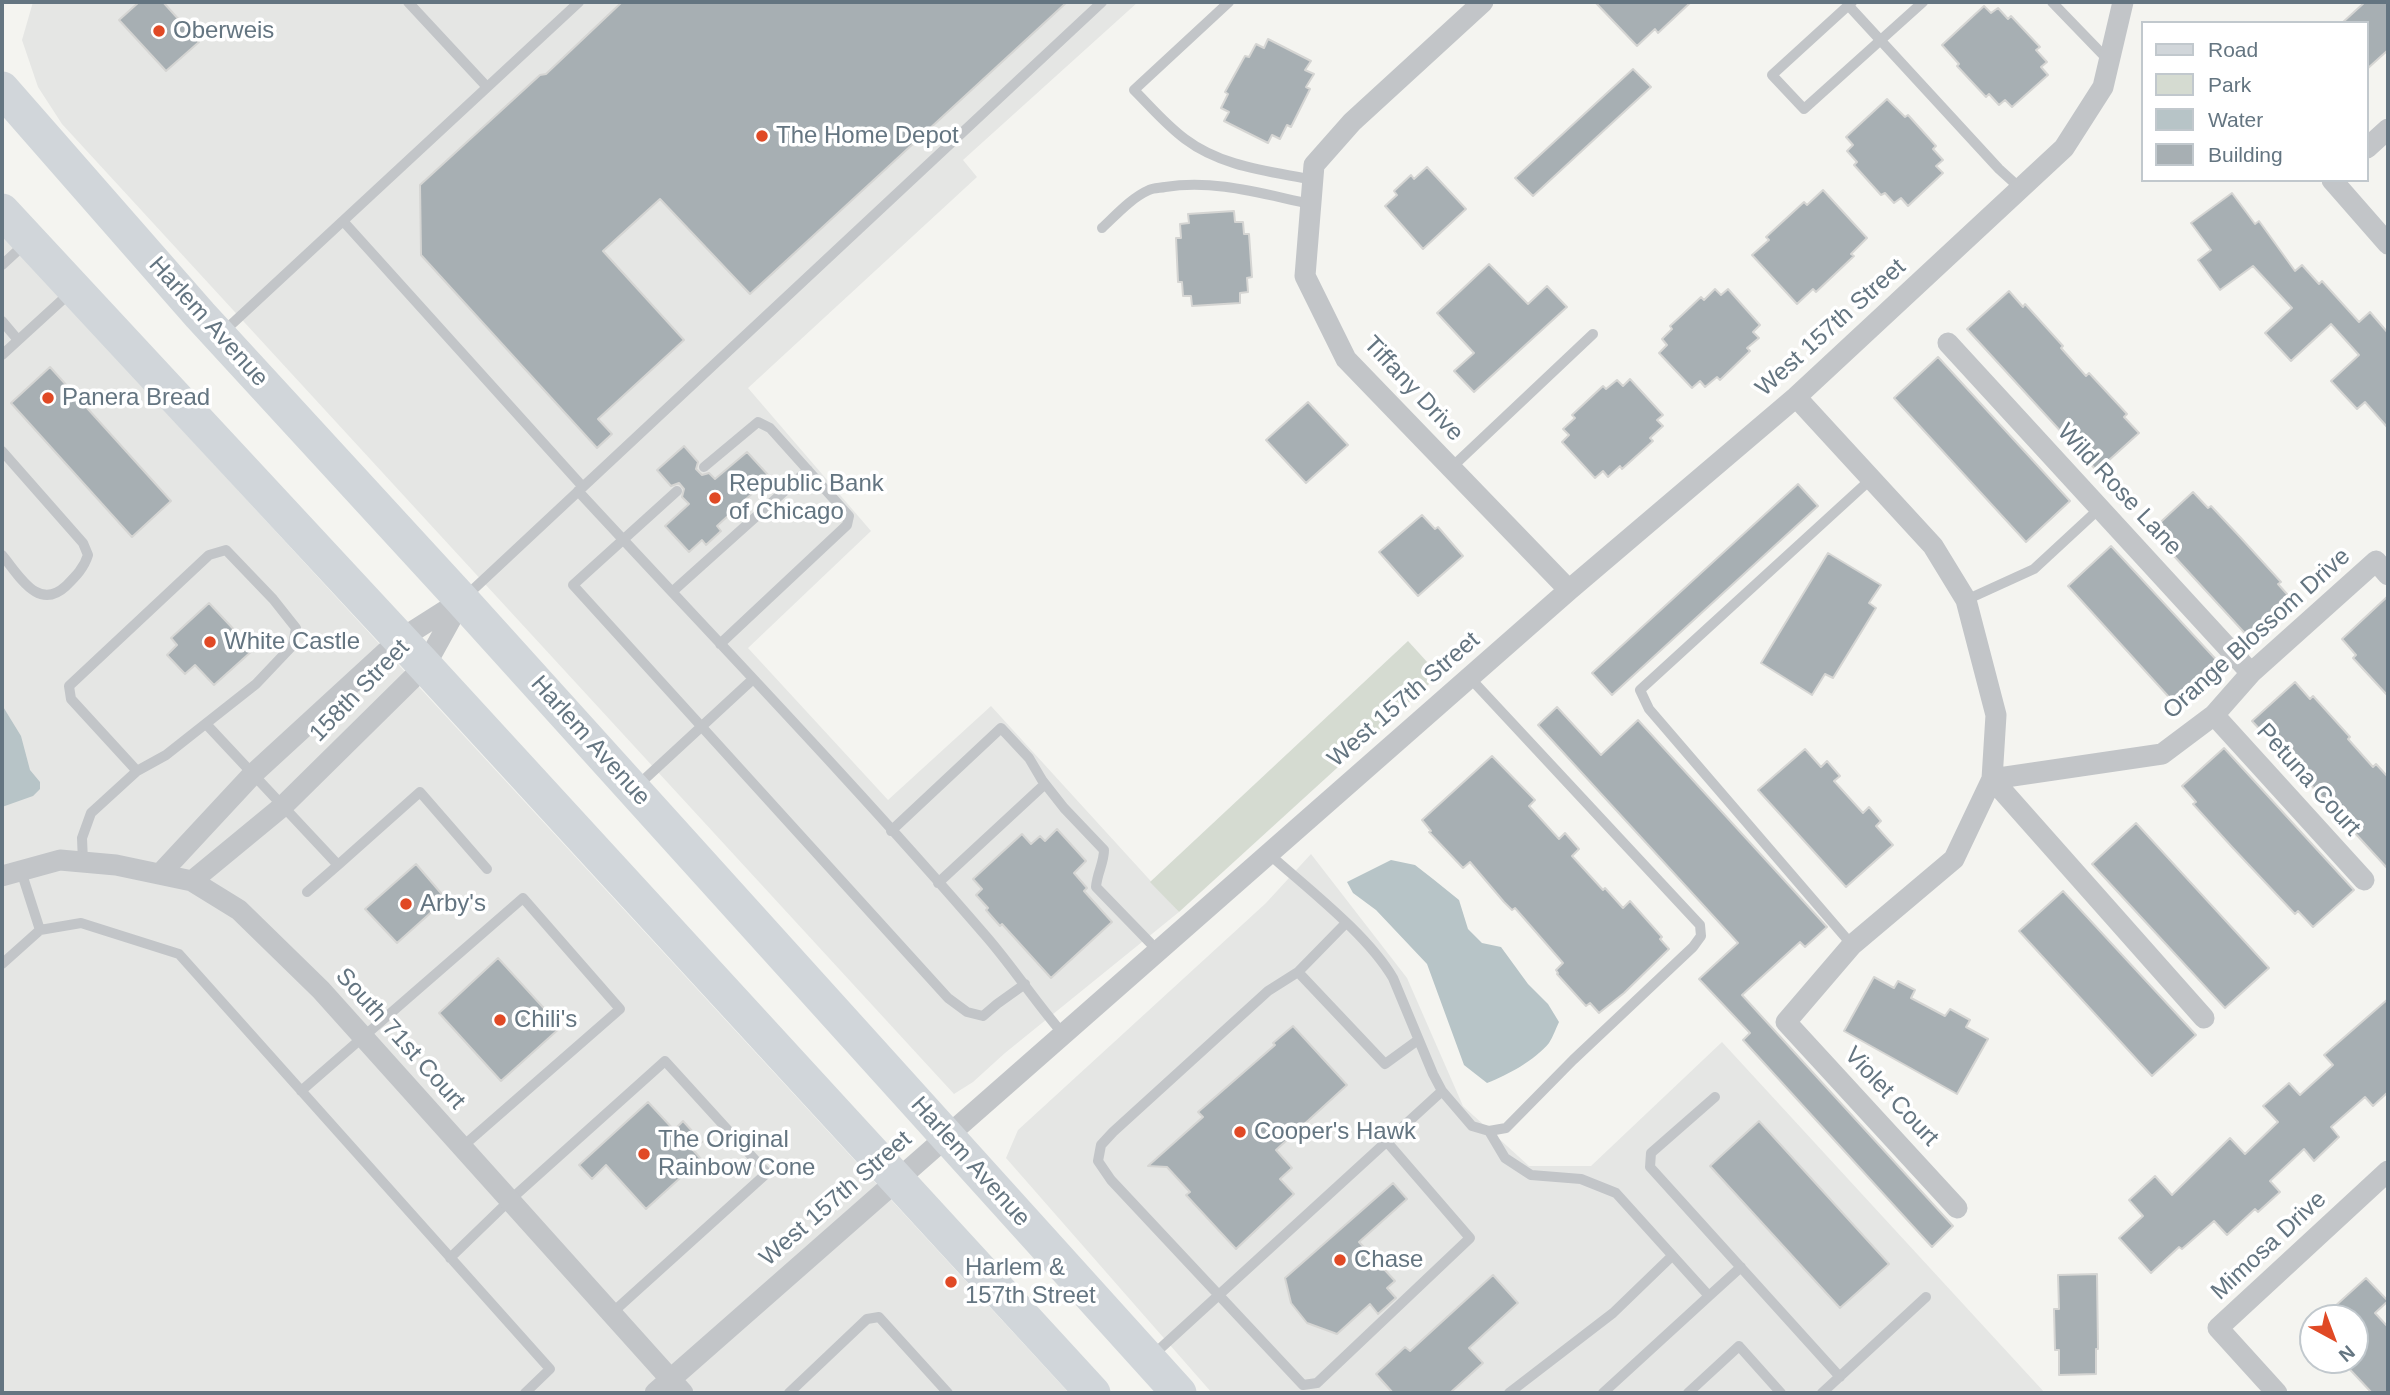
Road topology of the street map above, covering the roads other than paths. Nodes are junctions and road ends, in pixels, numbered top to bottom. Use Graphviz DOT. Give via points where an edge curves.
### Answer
graph roads {
  1 [pos="408,2"];
  2 [pos="579,2"];
  3 [pos="1102,2"];
  4 [pos="1229,2"];
  5 [pos="1483,2"];
  6 [pos="1923,2"];
  7 [pos="2052,2"];
  8 [pos="2123,2"];
  9 [pos="1850,3"];
  10 [pos="1881,40"];
  11 [pos="2109,61"];
  12 [pos="487,87"];
  13 [pos="2,89"];
  14 [pos="2388,129"];
  15 [pos="2369,146"];
  16 [pos="1313,180"];
  17 [pos="2332,182"];
  18 [pos="2021,189"];
  19 [pos="1311,204"];
  20 [pos="2,211"];
  21 [pos="343,221"];
  22 [pos="1102,228"];
  23 [pos="29,240"];
  24 [pos="2388,244"];
  25 [pos="2,265"];
  26 [pos="74,289"];
  27 [pos="2,321"];
  28 [pos="1593,334"];
  29 [pos="219,336"];
  30 [pos="18,340"];
  31 [pos="1948,343"];
  32 [pos="2,355"];
  33 [pos="1796,397"];
  34 [pos="2,451"];
  35 [pos="704,467"];
  36 [pos="1451,468"];
  37 [pos="808,470"];
  38 [pos="1871,480"];
  39 [pos="581,489"];
  40 [pos="677,491"];
  41 [pos="2099,508"];
  42 [pos="622,539"];
  43 [pos="2,555"];
  44 [pos="2388,575"];
  45 [pos="1569,590"];
  46 [pos="672,593"];
  47 [pos="462,600"];
  48 [pos="1966,600"];
  49 [pos="399,639"];
  50 [pos="720,644"];
  51 [pos="425,666"];
  52 [pos="2250,673"];
  53 [pos="1470,678"];
  54 [pos="752,680"];
  55 [pos="2214,715"];
  56 [pos="207,725"];
  57 [pos="702,726"];
  58 [pos="137,771"];
  59 [pos="253,774"];
  60 [pos="1992,779"];
  61 [pos="1045,784"];
  62 [pos="634,789"];
  63 [pos="283,806"];
  64 [pos="891,831"];
  65 [pos="1269,854"];
  66 [pos="83,862"];
  67 [pos="338,865"];
  68 [pos="487,869"];
  69 [pos="11,873"];
  70 [pos="160,874"];
  71 [pos="2364,880"];
  72 [pos="192,881"];
  73 [pos="938,883"];
  74 [pos="307,892"];
  75 [pos="1345,924"];
  76 [pos="40,930"];
  77 [pos="1852,945"];
  78 [pos="1159,951"];
  79 [pos="2,964"];
  80 [pos="1298,972"];
  81 [pos="1025,984"];
  82 [pos="2204,1018"];
  83 [pos="1064,1035"];
  84 [pos="364,1038"];
  85 [pos="1419,1040"];
  86 [pos="301,1091"];
  87 [pos="1442,1091"];
  88 [pos="1715,1097"];
  89 [pos="1489,1131"];
  90 [pos="948,1137"];
  91 [pos="1387,1142"];
  92 [pos="463,1147"];
  93 [pos="2388,1171"];
  94 [pos="898,1180"];
  95 [pos="510,1200"];
  96 [pos="1957,1208"];
  97 [pos="1672,1256"];
  98 [pos="450,1258"];
  99 [pos="1741,1267"];
  100 [pos="1218,1296"];
  101 [pos="1709,1296"];
  102 [pos="1926,1297"];
  103 [pos="612,1313"];
  104 [pos="1148,1359"];
  105 [pos="1840,1377"];
  106 [pos="670,1388"];
  107 [pos="525,1393"];
  108 [pos="789,1393"];
  109 [pos="947,1393"];
  110 [pos="1093,1393"];
  111 [pos="1179,1393"];
  112 [pos="1509,1393"];
  113 [pos="1603,1393"];
  114 [pos="1688,1393"];
  115 [pos="1781,1393"];
  116 [pos="1822,1393"];
  117 [pos="2277,1393"];
  1 -- 12 [label="lane"];
  2 -- 12 [label="lane"];
  3 -- 39 [label="lane"];
  4 -- 16 [label="lane" via="1134,90 1184,139 1213,156"];
  5 -- 16 [label="street, Tiffany Drive" via="1352,122 1314,165"];
  6 -- 10 [label="lane"];
  7 -- 11 [label="lane"];
  8 -- 11 [label="street, West 157th Street"];
  9 -- 10 [label="lane"];
  9 -- 10 [label="lane" via="1772,75 1804,108"];
  10 -- 18 [label="lane"];
  11 -- 18 [label="street, West 157th Street" via="2103,87 2064,148"];
  12 -- 21 [label="lane"];
  13 -- 29 [label="main road, Harlem Avenue"];
  14 -- 15 [label="street"];
  16 -- 19 [label="street, Tiffany Drive"];
  17 -- 24 [label="street"];
  18 -- 33 [label="street, West 157th Street"];
  19 -- 22 [label="lane" via="1230,187 1173,186 1150,189"];
  19 -- 36 [label="street, Tiffany Drive" via="1304,276 1346,359"];
  20 -- 23 [label="main road"];
  21 -- 29 [label="lane"];
  21 -- 39 [label="lane"];
  23 -- 25 [label="lane"];
  23 -- 26 [label="main road"];
  26 -- 30 [label="lane"];
  26 -- 49 [label="main road"];
  27 -- 30 [label="lane"];
  28 -- 36 [label="lane"];
  29 -- 47 [label="main road, Harlem Avenue"];
  30 -- 32 [label="lane"];
  31 -- 41 [label="street, Wild Rose Lane"];
  33 -- 38 [label="street"];
  33 -- 45 [label="street, West 157th Street"];
  34 -- 43 [label="lane" via="83,543 88,555 71,581 58,593 46,596 34,593"];
  35 -- 37 [label="lane" via="758,422 770,428"];
  36 -- 45 [label="street, Tiffany Drive"];
  37 -- 46 [label="lane"];
  37 -- 50 [label="lane" via="849,516 847,525"];
  38 -- 48 [label="street" via="1933,546"];
  38 -- 77 [label="lane" via="1640,690 1649,709"];
  39 -- 42 [label="lane"];
  39 -- 47 [label="lane"];
  40 -- 42 [label="lane"];
  41 -- 48 [label="lane" via="2034,569"];
  41 -- 52 [label="street, Wild Rose Lane"];
  42 -- 46 [label="lane"];
  42 -- 57 [label="lane" via="573,585"];
  44 -- 52 [label="street, Orange Blossom Drive" via="2376,561"];
  45 -- 53 [label="street, West 157th Street"];
  46 -- 50 [label="lane"];
  47 -- 49 [label="street, 158th Street"];
  47 -- 51 [label="street, 158th Street"];
  47 -- 62 [label="main road, Harlem Avenue"];
  48 -- 60 [label="street" via="1996,715"];
  49 -- 51 [label="main road"];
  49 -- 59 [label="street, 158th Street"];
  50 -- 54 [label="lane"];
  51 -- 63 [label="street, 158th Street"];
  51 -- 94 [label="main road"];
  52 -- 55 [label="street, Orange Blossom Drive"];
  53 -- 65 [label="street, West 157th Street"];
  53 -- 89 [label="lane" via="1700,925 1701,936 1506,1128"];
  54 -- 57 [label="lane"];
  54 -- 64 [label="lane"];
  55 -- 60 [label="street, Orange Blossom Drive" via="2162,754"];
  55 -- 71 [label="street, Petuna Court"];
  56 -- 58 [label="lane"];
  56 -- 58 [label="lane" via="257,684 293,645 296,628 226,550 209,555 69,686 71,699"];
  56 -- 59 [label="lane"];
  57 -- 62 [label="lane"];
  57 -- 81 [label="lane" via="947,998 967,1012 983,1016"];
  58 -- 66 [label="lane" via="90,813 82,838"];
  59 -- 63 [label="lane"];
  59 -- 70 [label="street, 158th Street"];
  60 -- 77 [label="street" via="1954,859"];
  60 -- 82 [label="street"];
  61 -- 64 [label="lane" via="1001,728"];
  61 -- 73 [label="lane"];
  61 -- 78 [label="lane" via="1104,850 1096,887"];
  62 -- 90 [label="main road, Harlem Avenue"];
  63 -- 67 [label="lane"];
  63 -- 72 [label="street, 158th Street"];
  64 -- 73 [label="lane"];
  65 -- 75 [label="lane"];
  65 -- 78 [label="street, West 157th Street"];
  66 -- 69 [label="street, South 71st Court" via="60,860"];
  66 -- 70 [label="street, South 71st Court"];
  67 -- 68 [label="lane" via="420,792"];
  67 -- 74 [label="lane"];
  69 -- 76 [label="lane"];
  70 -- 72 [label="street, South 71st Court"];
  72 -- 84 [label="street, South 71st Court" via="239,910"];
  73 -- 81 [label="lane"];
  75 -- 80 [label="lane"];
  75 -- 85 [label="lane" via="1386,965"];
  76 -- 79 [label="lane"];
  76 -- 86 [label="lane" via="81,923 178,954"];
  77 -- 96 [label="street, Violet Court" via="1786,1021"];
  78 -- 83 [label="street, West 157th Street"];
  80 -- 85 [label="lane" via="1385,1064"];
  80 -- 100 [label="lane" via="1268,991 1101,1145 1098,1161 1111,1180"];
  81 -- 83 [label="lane"];
  83 -- 90 [label="street, West 157th Street"];
  84 -- 86 [label="lane"];
  84 -- 92 [label="street, South 71st Court"];
  84 -- 92 [label="lane" via="523,898 620,1009"];
  85 -- 87 [label="lane"];
  86 -- 98 [label="lane"];
  87 -- 89 [label="lane" via="1472,1126"];
  87 -- 91 [label="lane"];
  88 -- 99 [label="lane" via="1651,1153 1650,1167"];
  89 -- 97 [label="lane" via="1504,1158 1531,1175 1581,1179 1616,1193"];
  90 -- 94 [label="street, West 157th Street"];
  90 -- 104 [label="main road, Harlem Avenue"];
  91 -- 100 [label="lane"];
  91 -- 100 [label="lane" via="1469,1238 1317,1383 1303,1385"];
  92 -- 95 [label="street, South 71st Court"];
  93 -- 117 [label="street, Mimosa Drive" via="2218,1328"];
  94 -- 106 [label="street, West 157th Street"];
  94 -- 110 [label="main road"];
  95 -- 98 [label="lane"];
  95 -- 103 [label="street, South 71st Court"];
  95 -- 103 [label="lane" via="665,1061 767,1173"];
  97 -- 101 [label="lane"];
  97 -- 112 [label="lane" via="1612,1313"];
  98 -- 107 [label="lane" via="550,1369"];
  99 -- 101 [label="lane"];
  99 -- 105 [label="lane"];
  100 -- 104 [label="lane"];
  101 -- 113 [label="lane"];
  102 -- 105 [label="lane"];
  103 -- 106 [label="street, South 71st Court"];
  104 -- 111 [label="main road, Harlem Avenue"];
  105 -- 116 [label="lane"];
  108 -- 109 [label="lane" via="867,1319 878,1317"];
  114 -- 115 [label="lane" via="1739,1346"];
}
